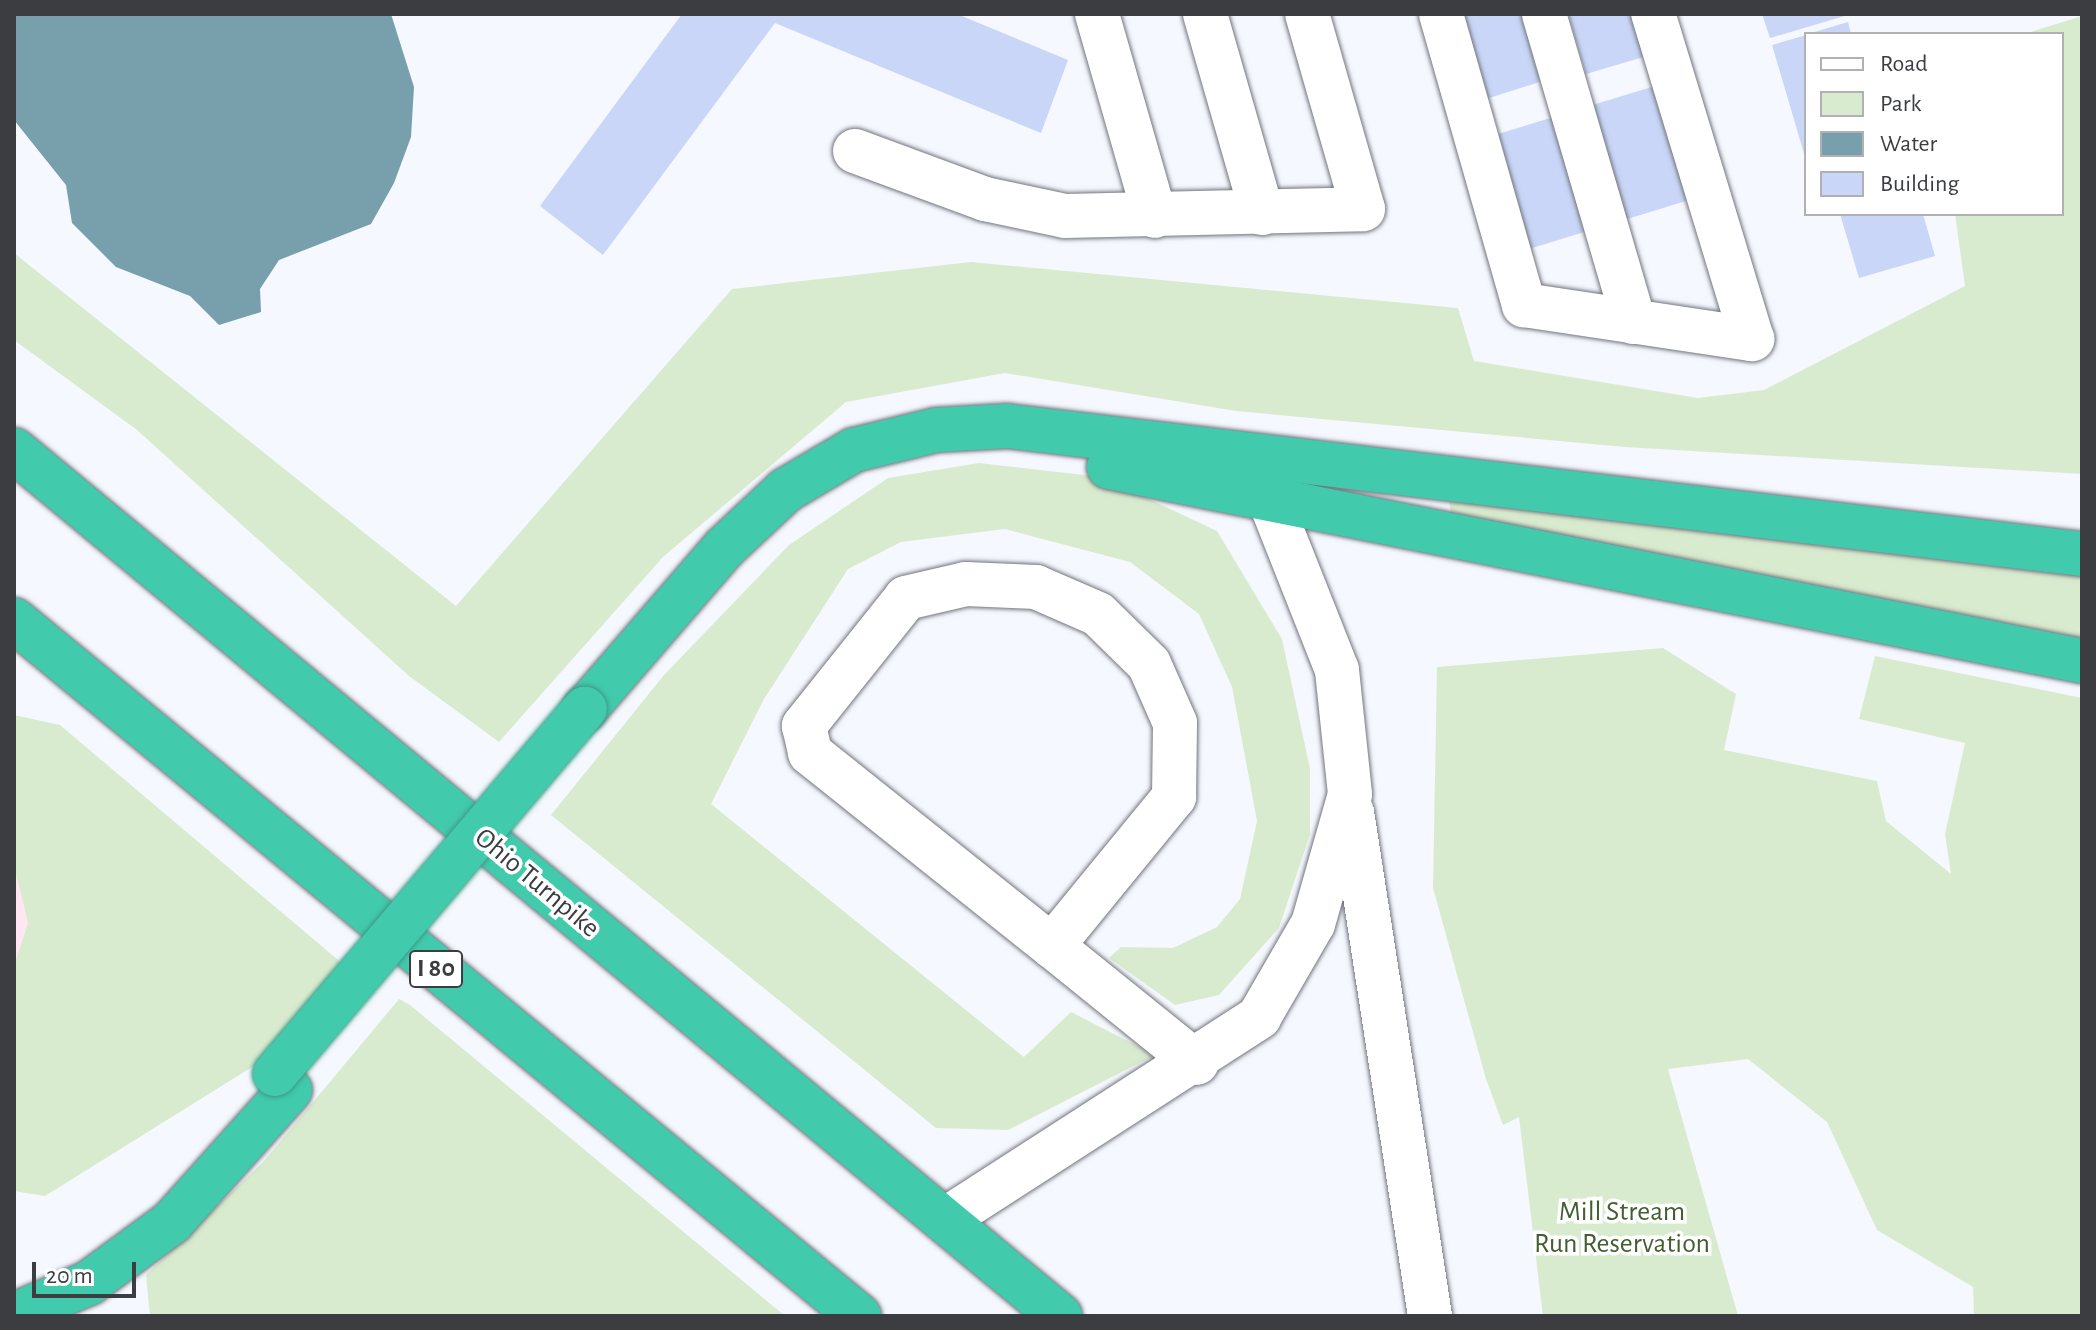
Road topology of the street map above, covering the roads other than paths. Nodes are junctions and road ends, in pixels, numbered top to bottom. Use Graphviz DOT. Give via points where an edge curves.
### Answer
graph roads {
  1 [pos="1097,14"];
  2 [pos="1205,14"];
  3 [pos="1307,14"];
  4 [pos="1441,14"];
  5 [pos="1544,14"];
  6 [pos="1653,14"];
  7 [pos="855,151"];
  8 [pos="1262,213"];
  9 [pos="1155,216"];
  10 [pos="1634,322"];
  11 [pos="14,450"];
  12 [pos="1272,480"];
  13 [pos="2082,554"];
  14 [pos="14,620"];
  15 [pos="2082,661"];
  16 [pos="1350,794"];
  17 [pos="1052,946"];
  18 [pos="1197,1063"];
  19 [pos="283,1082"];
  20 [pos="946,1219"];
  21 [pos="14,1285"];
  22 [pos="14,1315"];
  23 [pos="859,1316"];
  24 [pos="1060,1316"];
  25 [pos="1430,1316"];
  1 -- 9 [label="lane"];
  2 -- 8 [label="lane"];
  3 -- 8 [label="lane" via="1363,209"];
  4 -- 10 [label="lane" via="1524,305"];
  5 -- 10 [label="lane"];
  6 -- 10 [label="lane" via="1752,339"];
  7 -- 9 [label="lane" via="985,199 1065,216"];
  8 -- 9 [label="lane"];
  11 -- 20 [label="highway, Ohio Turnpike"];
  12 -- 13 [label="highway"];
  12 -- 15 [label="highway"];
  12 -- 16 [label="lane" via="1337,670"];
  12 -- 19 [label="highway" via="974,453 895,465 823,495 763,545 592,716"];
  14 -- 23 [label="highway, I 80"];
  16 -- 18 [label="lane" via="1313,924 1259,1017"];
  16 -- 25 [label="lane"];
  17 -- 17 [label="lane" via="810,753 804,726 906,598 966,584 1036,587 1098,614 1149,664 1175,723 1174,797"];
  17 -- 18 [label="lane"];
  18 -- 20 [label="lane"];
  19 -- 21 [label="highway" via="97,1246"];
  19 -- 22 [label="highway" via="172,1222 89,1283"];
  20 -- 24 [label="highway, Ohio Turnpike"];
}
